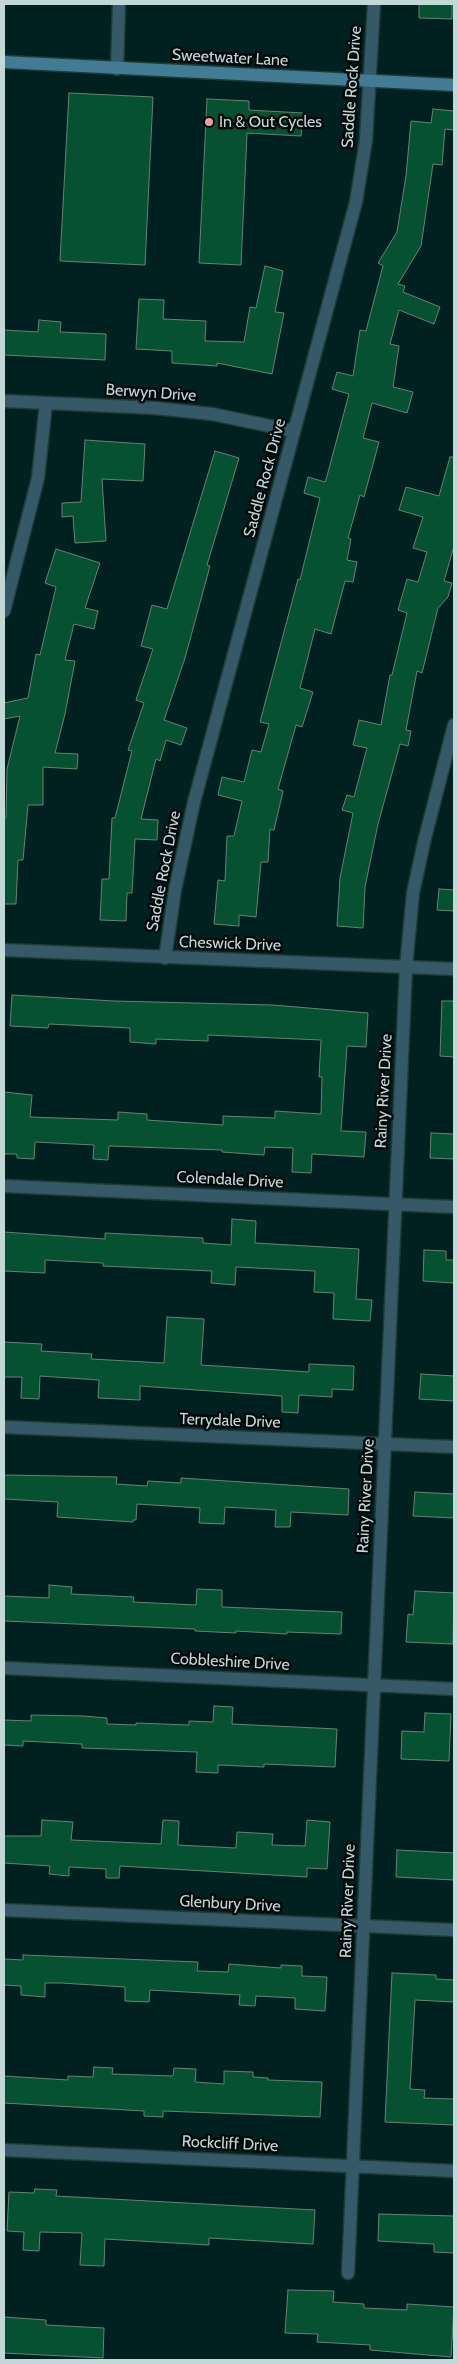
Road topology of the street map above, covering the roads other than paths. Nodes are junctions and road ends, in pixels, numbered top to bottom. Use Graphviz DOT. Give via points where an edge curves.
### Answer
graph roads {
  1 [pos="119,4"];
  2 [pos="374,4"];
  3 [pos="4,62"];
  4 [pos="117,69"];
  5 [pos="371,81"];
  6 [pos="454,85"];
  7 [pos="4,401"];
  8 [pos="46,403"];
  9 [pos="294,431"];
  10 [pos="4,611"];
  11 [pos="454,725"];
  12 [pos="4,950"];
  13 [pos="165,958"];
  14 [pos="406,967"];
  15 [pos="454,969"];
  16 [pos="4,1186"];
  17 [pos="396,1204"];
  18 [pos="454,1207"];
  19 [pos="4,1427"];
  20 [pos="385,1444"];
  21 [pos="454,1447"];
  22 [pos="4,1668"];
  23 [pos="373,1685"];
  24 [pos="454,1689"];
  25 [pos="4,1910"];
  26 [pos="363,1926"];
  27 [pos="454,1930"];
  28 [pos="4,2150"];
  29 [pos="352,2166"];
  30 [pos="454,2171"];
  31 [pos="348,2274"];
  1 -- 4 [label="street"];
  2 -- 5 [label="street, Saddle Rock Drive"];
  3 -- 4 [label="street, Sweetwater Lane"];
  4 -- 5 [label="street, Sweetwater Lane"];
  5 -- 6 [label="street, Sweetwater Lane"];
  5 -- 9 [label="street, Saddle Rock Drive" via="356,202"];
  7 -- 8 [label="street, Berwyn Drive"];
  8 -- 9 [label="street, Berwyn Drive" via="212,414"];
  8 -- 10 [label="street" via="38,478"];
  9 -- 13 [label="street, Saddle Rock Drive" via="194,802 175,890"];
  11 -- 14 [label="street, Rainy River Drive" via="413,893"];
  12 -- 13 [label="street, Cheswick Drive"];
  13 -- 14 [label="street, Cheswick Drive"];
  14 -- 15 [label="street, Cheswick Drive"];
  14 -- 17 [label="street, Rainy River Drive"];
  16 -- 17 [label="street, Colendale Drive"];
  17 -- 18 [label="street, Colendale Drive"];
  17 -- 20 [label="street, Rainy River Drive"];
  19 -- 20 [label="street, Terrydale Drive"];
  20 -- 21 [label="street, Terrydale Drive"];
  20 -- 23 [label="street, Rainy River Drive"];
  22 -- 23 [label="street, Cobbleshire Drive"];
  23 -- 24 [label="street, Cobbleshire Drive"];
  23 -- 26 [label="street, Rainy River Drive"];
  25 -- 26 [label="street, Glenbury Drive"];
  26 -- 27 [label="street, Glenbury Drive"];
  26 -- 29 [label="street, Rainy River Drive"];
  28 -- 29 [label="street, Rockcliff Drive"];
  29 -- 30 [label="street, Rockcliff Drive"];
  29 -- 31 [label="street, Rainy River Drive"];
}
